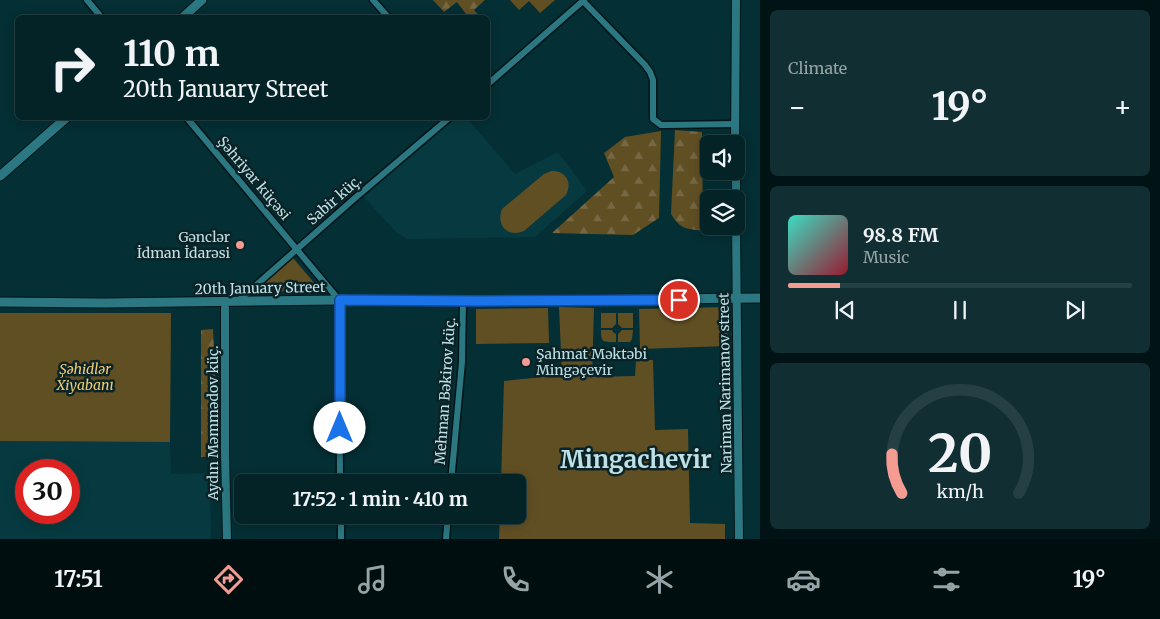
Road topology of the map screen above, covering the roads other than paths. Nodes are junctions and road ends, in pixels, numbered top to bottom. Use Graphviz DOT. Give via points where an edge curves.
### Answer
graph roads {
  1 [pos="87,0"];
  2 [pos="202,0"];
  3 [pos="373,0"];
  4 [pos="584,0"];
  5 [pos="736,0"];
  6 [pos="100,15"];
  7 [pos="185,15"];
  8 [pos="386,15"];
  9 [pos="490,82"];
  10 [pos="64,120"];
  11 [pos="189,120"];
  12 [pos="447,120"];
  13 [pos="735,124"];
  14 [pos="735,135"];
  15 [pos="0,176"];
  16 [pos="736,235"];
  17 [pos="297,249"];
  18 [pos="760,298"];
  19 [pos="737,299"];
  20 [pos="340,300"];
  21 [pos="463,301"];
  22 [pos="0,302"];
  23 [pos="237,302"];
  24 [pos="225,308"];
  25 [pos="340,474"];
  26 [pos="452,474"];
  27 [pos="341,524"];
  28 [pos="447,524"];
  29 [pos="227,539"];
  30 [pos="341,539"];
  31 [pos="446,539"];
  32 [pos="739,539"];
  1 -- 6 [label="street"];
  2 -- 7 [label="main road"];
  3 -- 8 [label="street"];
  4 -- 9 [label="street"];
  4 -- 13 [label="street" via="650,72 654,85 653,119 656,122 661,125"];
  5 -- 13 [label="street"];
  10 -- 15 [label="main road"];
  11 -- 17 [label="street, Şəhriyar küçəsi"];
  12 -- 17 [label="street, Sabir küç."];
  13 -- 14 [label="street"];
  16 -- 19 [label="street, Nariman Narimanov street"];
  17 -- 20 [label="street, Şəhriyar küçəsi"];
  17 -- 23 [label="street, Sabir küç."];
  18 -- 19 [label="main road, 20th January Street"];
  19 -- 21 [label="main road, 20th January Street"];
  19 -- 32 [label="street, Nariman Narimanov street"];
  20 -- 21 [label="main road, 20th January Street"];
  20 -- 23 [label="main road, 20th January Street"];
  20 -- 25 [label="street"];
  21 -- 26 [label="street, Mehman Bəkirov küç." via="462,362"];
  22 -- 23 [label="main road, 20th January Street"];
  24 -- 29 [label="street, Aydın Məmmədov küç."];
  27 -- 30 [label="street"];
  28 -- 31 [label="street"];
}
